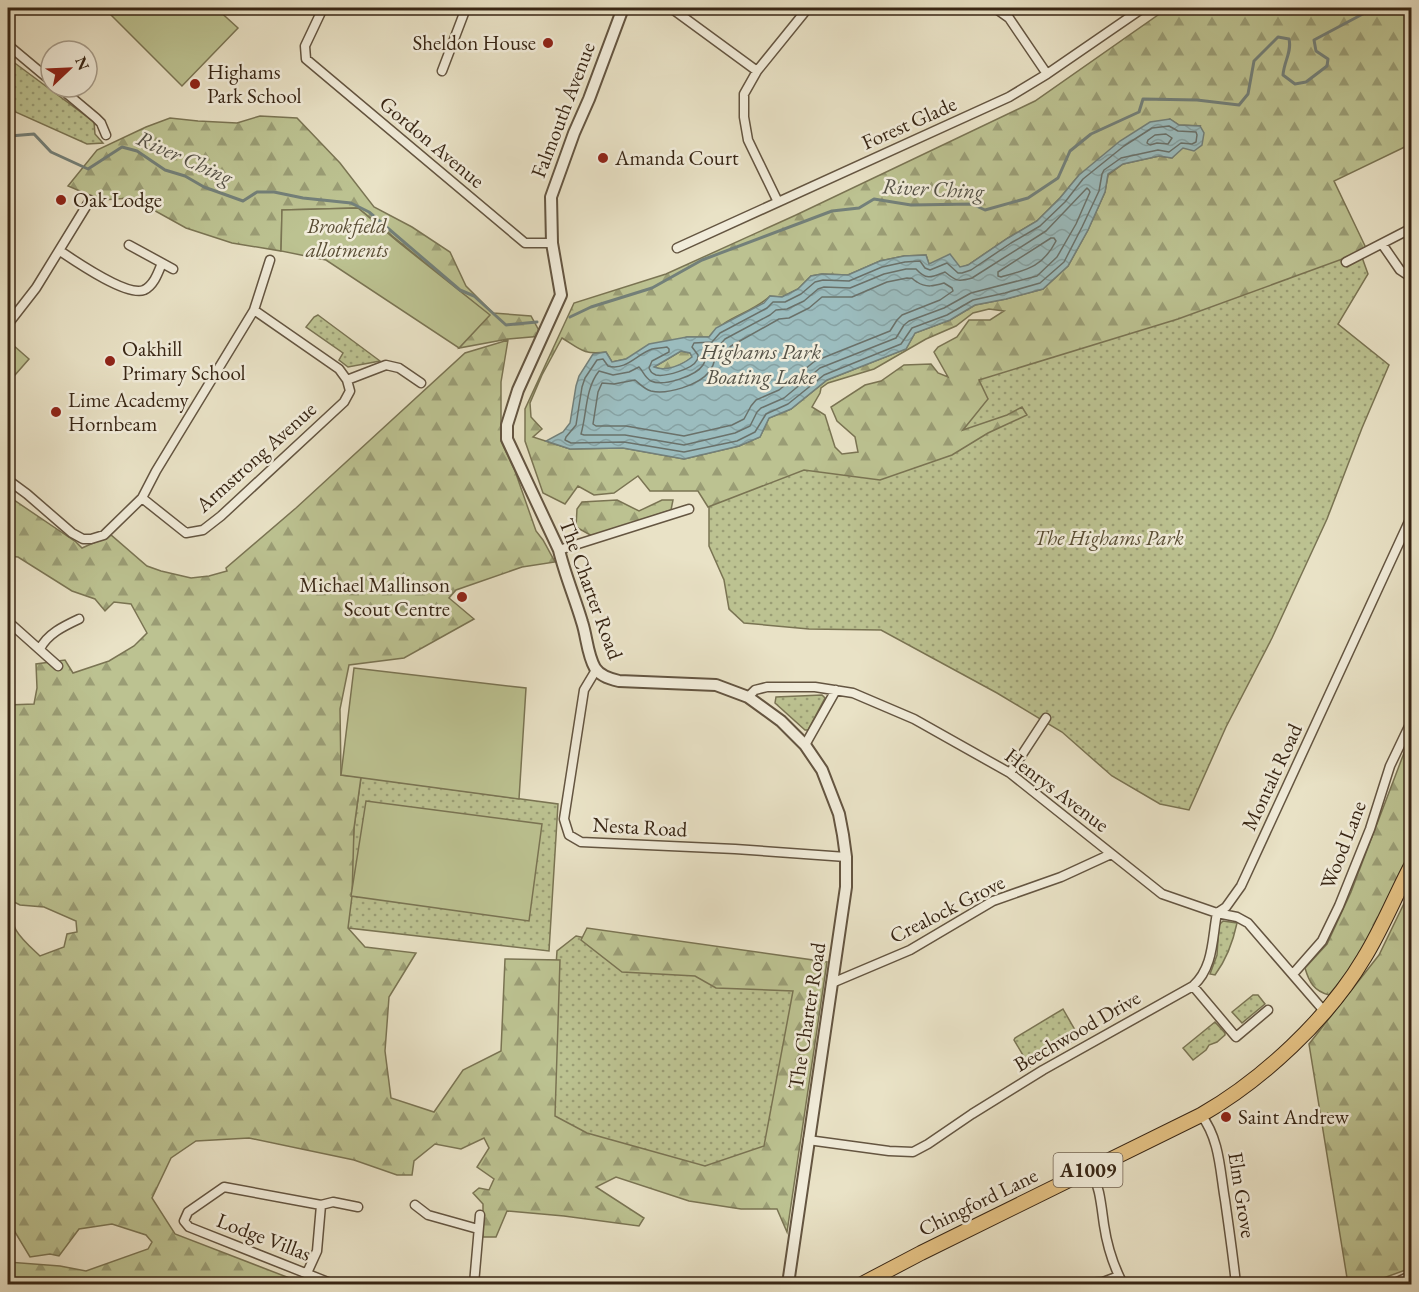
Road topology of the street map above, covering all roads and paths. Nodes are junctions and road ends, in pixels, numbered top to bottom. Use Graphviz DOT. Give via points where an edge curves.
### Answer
graph roads {
  1 [pos="323,8"];
  2 [pos="466,8"];
  3 [pos="623,8"];
  4 [pos="671,8"];
  5 [pos="808,8"];
  6 [pos="995,8"];
  7 [pos="1143,8"];
  8 [pos="8,45"];
  9 [pos="39,71"];
  10 [pos="442,71"];
  11 [pos="758,71"];
  12 [pos="1047,74"];
  13 [pos="73,99"];
  14 [pos="106,135"];
  15 [pos="90,200"];
  16 [pos="778,202"];
  17 [pos="1412,228"];
  18 [pos="552,243"];
  19 [pos="1382,244"];
  20 [pos="129,245"];
  21 [pos="677,248"];
  22 [pos="60,251"];
  23 [pos="270,260"];
  24 [pos="1346,262"];
  25 [pos="162,263"];
  26 [pos="173,269"];
  27 [pos="1412,278"];
  28 [pos="559,299"];
  29 [pos="254,310"];
  30 [pos="8,324"];
  31 [pos="347,380"];
  32 [pos="421,383"];
  33 [pos="8,480"];
  34 [pos="142,498"];
  35 [pos="689,509"];
  36 [pos="1412,515"];
  37 [pos="559,550"];
  38 [pos="79,619"];
  39 [pos="8,627"];
  40 [pos="40,649"];
  41 [pos="58,666"];
  42 [pos="596,670"];
  43 [pos="836,690"];
  44 [pos="748,697"];
  45 [pos="1046,718"];
  46 [pos="1412,720"];
  47 [pos="805,745"];
  48 [pos="1010,773"];
  49 [pos="1111,854"];
  50 [pos="846,857"];
  51 [pos="1412,864"];
  52 [pos="1217,913"];
  53 [pos="1293,974"];
  54 [pos="832,983"];
  55 [pos="1193,986"];
  56 [pos="1268,1010"];
  57 [pos="1324,1011"];
  58 [pos="1201,1115"];
  59 [pos="808,1140"];
  60 [pos="1091,1169"];
  61 [pos="321,1205"];
  62 [pos="415,1205"];
  63 [pos="358,1207"];
  64 [pos="480,1215"];
  65 [pos="478,1229"];
  66 [pos="307,1273"];
  67 [pos="1412,1275"];
  68 [pos="1121,1280"];
  69 [pos="333,1284"];
  70 [pos="474,1284"];
  71 [pos="788,1284"];
  72 [pos="862,1284"];
  73 [pos="1069,1284"];
  74 [pos="1236,1284"];
  75 [pos="1393,1284"];
  1 -- 18 [label="street, Gordon Avenue" via="305,46 306,59 525,243"];
  2 -- 10 [label="street"];
  3 -- 18 [label="street, Falmouth Avenue" via="551,197"];
  4 -- 11 [label="street"];
  5 -- 11 [label="street"];
  6 -- 12 [label="street" via="1010,18"];
  7 -- 12 [label="street, Forest Glade"];
  8 -- 9 [label="street"];
  11 -- 16 [label="street" via="744,94 745,124 748,140"];
  12 -- 16 [label="street, Forest Glade" via="1009,97"];
  13 -- 14 [label="street" via="101,123"];
  15 -- 22 [label="street"];
  16 -- 21 [label="street, Forest Glade"];
  17 -- 19 [label="street"];
  18 -- 28 [label="street, Falmouth Avenue"];
  19 -- 24 [label="street"];
  19 -- 27 [label="street" via="1400,270"];
  20 -- 25 [label="street"];
  22 -- 25 [label="street" via="92,272 138,291 153,282"];
  22 -- 30 [label="street"];
  23 -- 29 [label="street"];
  25 -- 26 [label="street"];
  28 -- 37 [label="street, The Charter Road" via="518,390 507,425 507,439"];
  29 -- 31 [label="street" via="339,369"];
  29 -- 34 [label="street"];
  31 -- 32 [label="street" via="386,365 399,368"];
  31 -- 34 [label="street, Armstrong Avenue" via="350,391 344,402 203,530 186,533"];
  33 -- 34 [label="street" via="83,539 104,535"];
  35 -- 37 [label="street"];
  36 -- 52 [label="street, Montalt Road" via="1241,886"];
  37 -- 42 [label="street, The Charter Road"];
  38 -- 40 [label="street" via="44,641"];
  39 -- 40 [label="street" via="12,625"];
  40 -- 41 [label="street"];
  42 -- 44 [label="street, The Charter Road" via="619,681 716,685"];
  42 -- 50 [label="street, Nesta Road" via="584,690 564,819 568,835 581,842"];
  43 -- 44 [label="street, Henrys Avenue" via="767,687"];
  43 -- 47 [label="street"];
  43 -- 48 [label="street, Henrys Avenue" via="853,693 914,719"];
  44 -- 47 [label="street, The Charter Road"];
  45 -- 48 [label="street"];
  46 -- 53 [label="street, Wood Lane" via="1390,766 1339,906 1322,941"];
  47 -- 50 [label="street, The Charter Road" via="822,770 839,814"];
  48 -- 49 [label="street, Henrys Avenue"];
  49 -- 52 [label="street, Henrys Avenue" via="1162,894"];
  49 -- 54 [label="street, Crealock Grove" via="993,901 910,950"];
  50 -- 54 [label="street, The Charter Road" via="846,887"];
  51 -- 57 [label="main road, Chingford Lane / A1009" via="1365,957"];
  52 -- 53 [label="street" via="1248,923"];
  52 -- 55 [label="street, Beechwood Drive" via="1210,957"];
  53 -- 57 [label="street"];
  54 -- 59 [label="street, The Charter Road"];
  55 -- 56 [label="street" via="1236,1037"];
  55 -- 59 [label="street, Beechwood Drive" via="1043,1070 913,1152"];
  57 -- 58 [label="main road, Chingford Lane / A1009" via="1280,1056"];
  58 -- 60 [label="main road, Chingford Lane / A1009"];
  58 -- 74 [label="street, Elm Grove" via="1218,1153"];
  59 -- 71 [label="street, The Charter Road"];
  60 -- 68 [label="street"];
  60 -- 72 [label="main road, Chingford Lane / A1009"];
  61 -- 63 [label="street" via="333,1202"];
  61 -- 66 [label="street" via="317,1251"];
  61 -- 66 [label="street, Lodge Villas" via="224,1187 188,1212 184,1221 189,1227"];
  62 -- 65 [label="street" via="428,1215"];
  64 -- 65 [label="street"];
  65 -- 70 [label="street"];
  66 -- 69 [label="street, Lodge Villas"];
  67 -- 75 [label="street"];
  68 -- 73 [label="street"];
}
